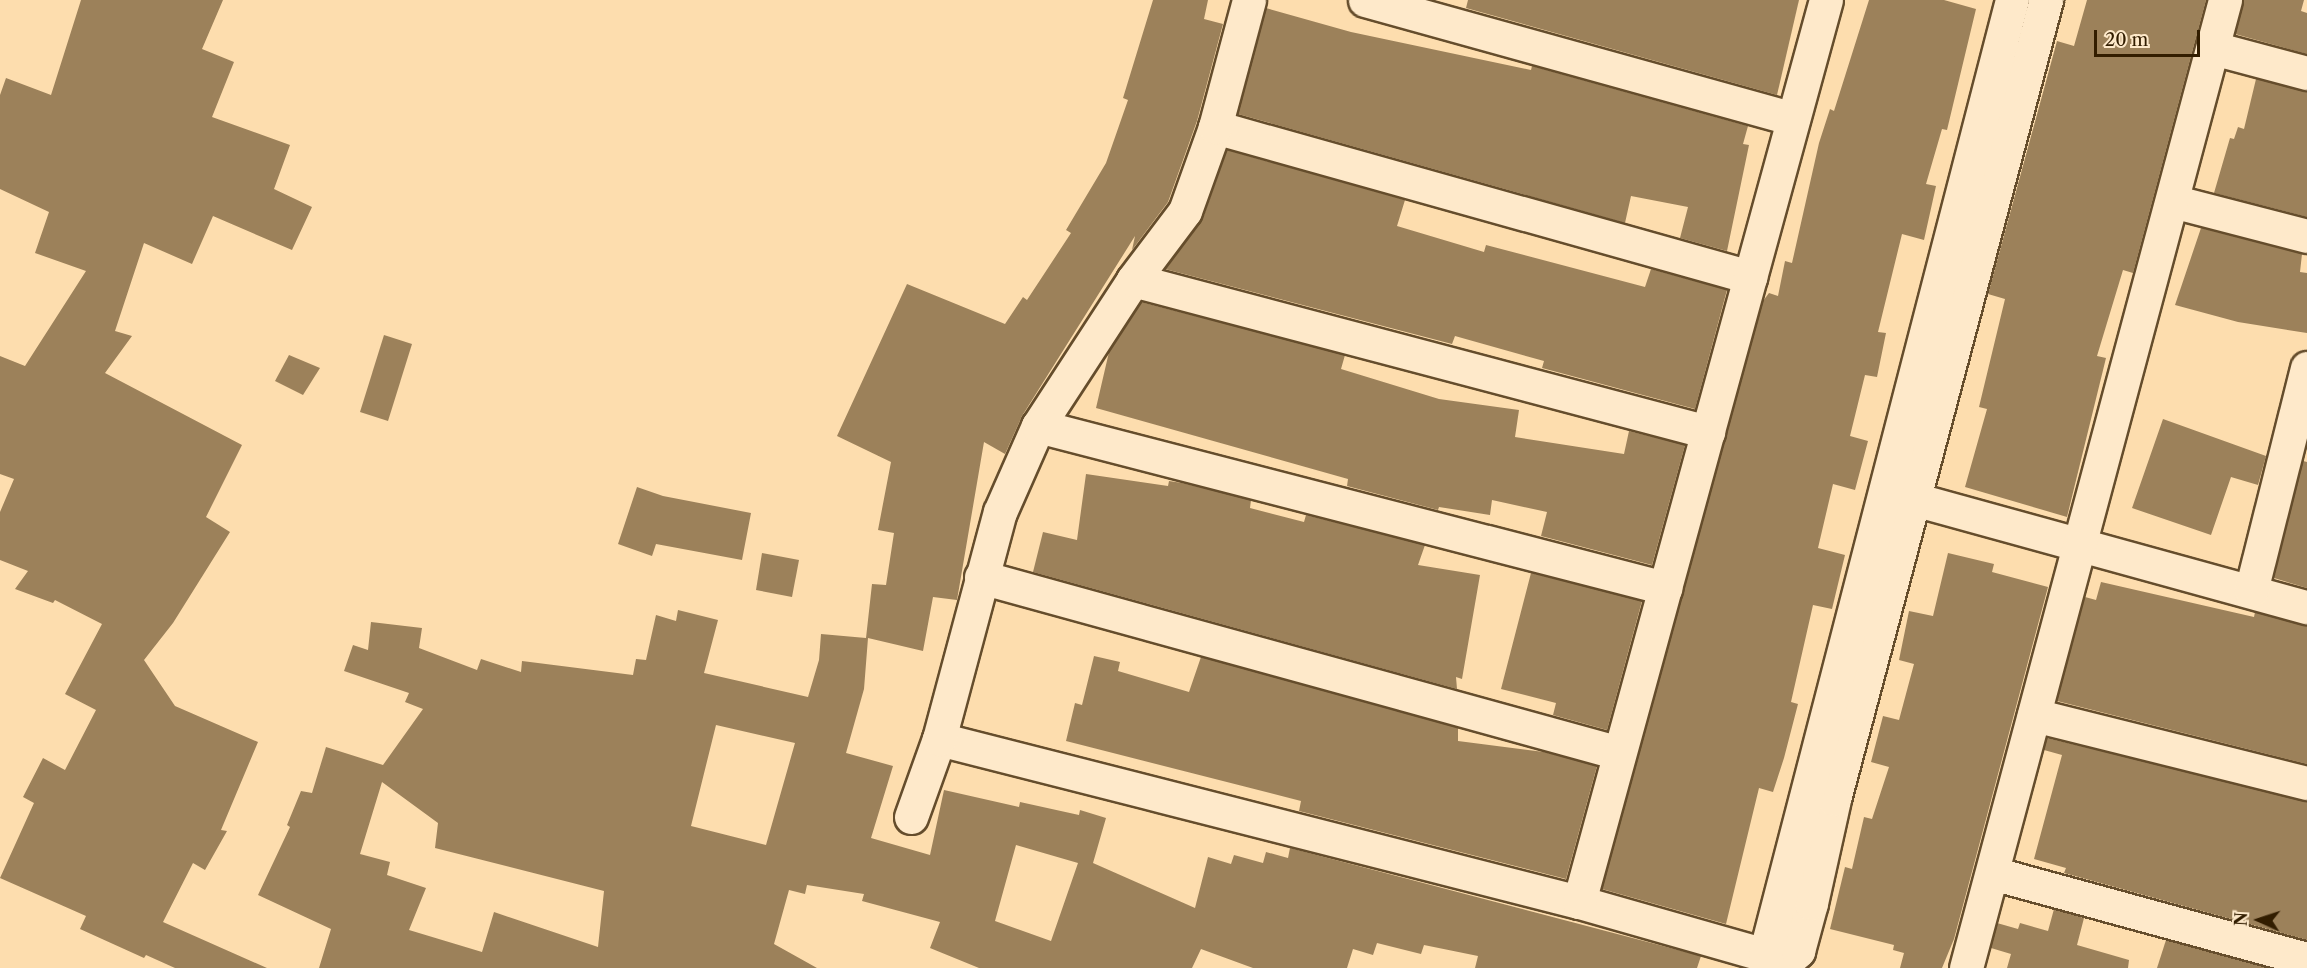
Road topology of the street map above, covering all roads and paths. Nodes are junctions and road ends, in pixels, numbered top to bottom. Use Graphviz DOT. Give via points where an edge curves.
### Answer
graph roads {
  1 [pos="1249,0"];
  2 [pos="1365,0"];
  3 [pos="1826,0"];
  4 [pos="2012,0"];
  5 [pos="2045,0"];
  6 [pos="2225,0"];
  7 [pos="2213,48"];
  8 [pos="2307,73"];
  9 [pos="1793,119"];
  10 [pos="1215,127"];
  11 [pos="2172,201"];
  12 [pos="2307,236"];
  13 [pos="1750,277"];
  14 [pos="1133,280"];
  15 [pos="2307,368"];
  16 [pos="2301,415"];
  17 [pos="1038,426"];
  18 [pos="1708,432"];
  19 [pos="1899,495"];
  20 [pos="2080,544"];
  21 [pos="981,577"];
  22 [pos="1665,588"];
  23 [pos="2251,591"];
  24 [pos="2307,607"];
  25 [pos="2034,715"];
  26 [pos="939,739"];
  27 [pos="1619,753"];
  28 [pos="2307,783"];
  29 [pos="911,817"];
  30 [pos="1992,873"];
  31 [pos="1579,902"];
  32 [pos="2307,958"];
  33 [pos="1966,968"];
  1 -- 10 [label="street"];
  2 -- 9 [label="street"];
  3 -- 9 [label="street"];
  4 -- 19 [label="street"];
  5 -- 19 [label="street"];
  6 -- 7 [label="street"];
  7 -- 8 [label="street"];
  7 -- 11 [label="street"];
  9 -- 13 [label="street"];
  10 -- 13 [label="street"];
  10 -- 14 [label="street" via="1185,211"];
  11 -- 12 [label="street"];
  11 -- 20 [label="street"];
  13 -- 18 [label="street"];
  14 -- 17 [label="street"];
  14 -- 18 [label="street"];
  15 -- 16 [label="street"];
  16 -- 23 [label="street"];
  17 -- 21 [label="street" via="1000,512"];
  17 -- 22 [label="street"];
  18 -- 22 [label="street"];
  19 -- 20 [label="street"];
  19 -- 31 [label="street" via="1798,951 1790,958 1765,955"];
  20 -- 23 [label="street"];
  20 -- 25 [label="street"];
  21 -- 26 [label="street"];
  21 -- 27 [label="street"];
  22 -- 27 [label="street"];
  23 -- 24 [label="street"];
  25 -- 28 [label="street"];
  25 -- 30 [label="street"];
  26 -- 29 [label="street"];
  26 -- 31 [label="street"];
  27 -- 31 [label="street"];
  30 -- 32 [label="street"];
  30 -- 33 [label="street"];
}
